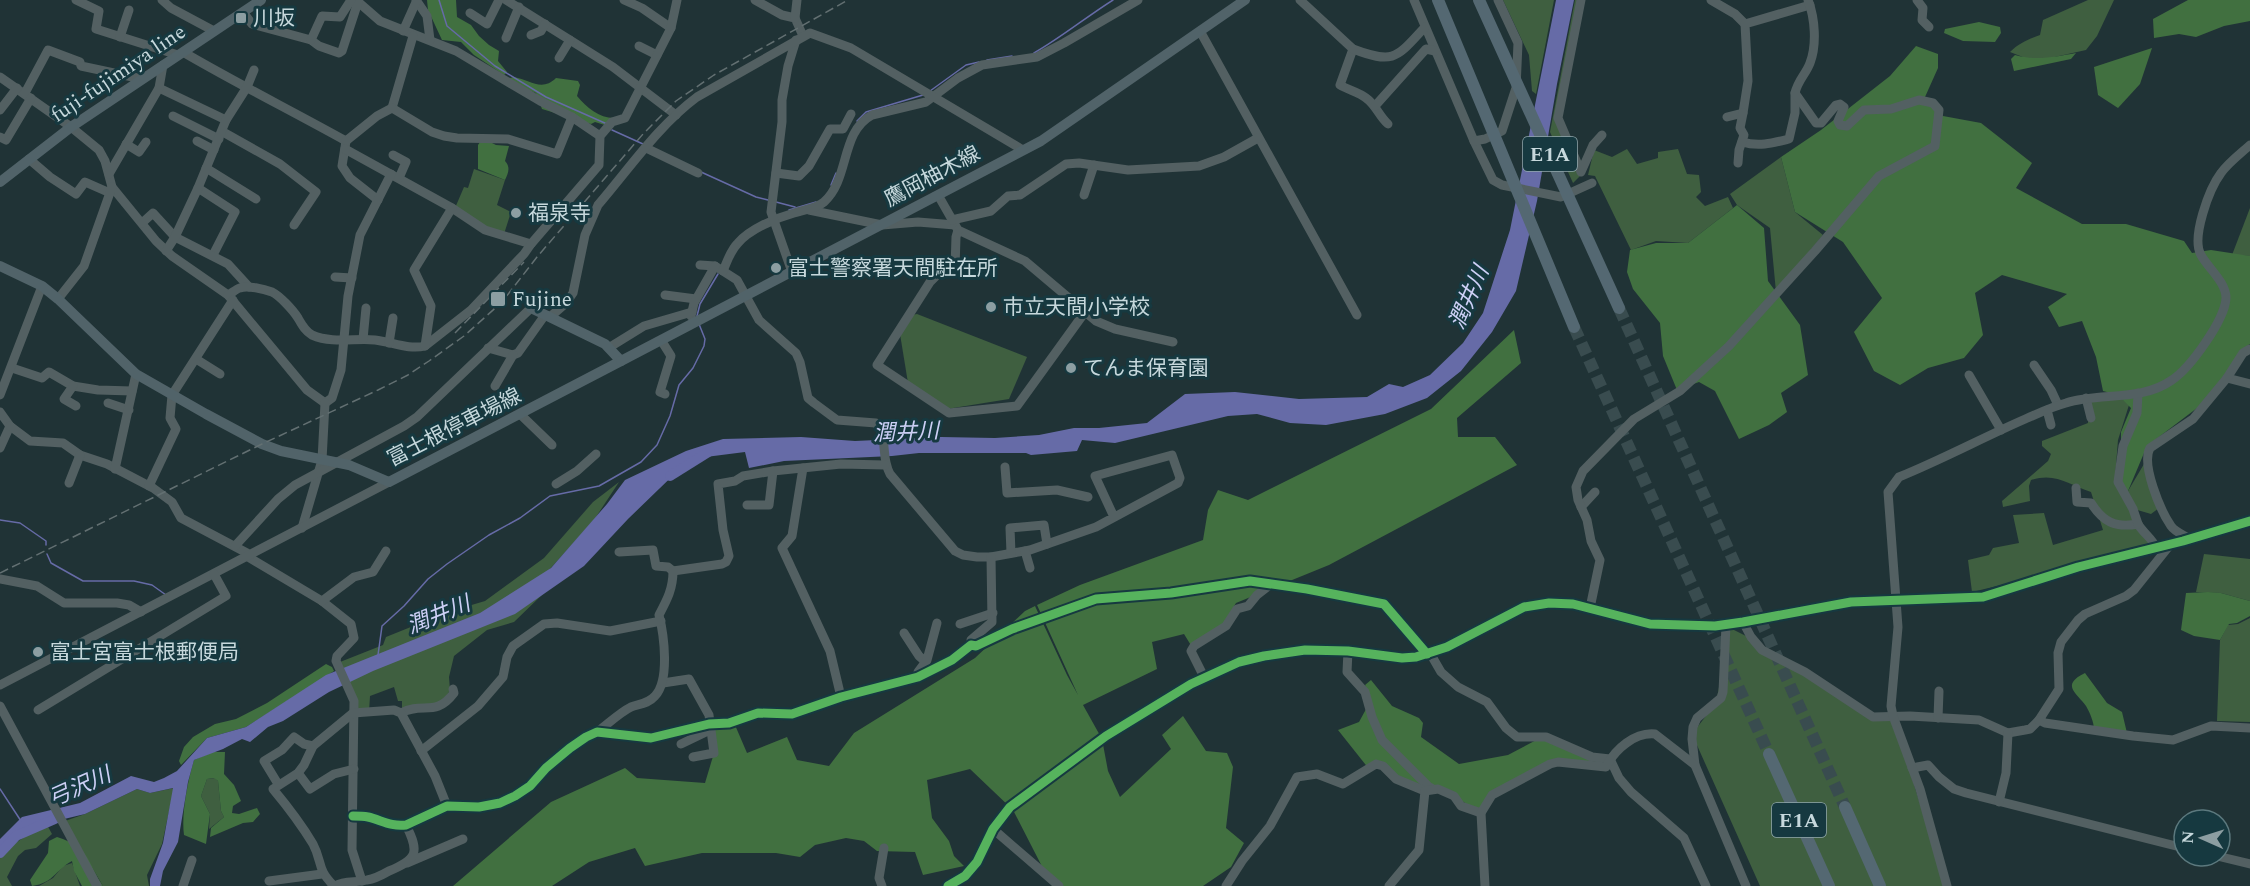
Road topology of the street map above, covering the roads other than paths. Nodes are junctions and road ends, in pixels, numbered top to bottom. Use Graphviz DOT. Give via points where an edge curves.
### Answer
graph roads {
  1 [pos="76,0"];
  2 [pos="162,0"];
  3 [pos="499,0"];
  4 [pos="506,0"];
  5 [pos="624,0"];
  6 [pos="677,0"];
  7 [pos="797,0"];
  8 [pos="1138,0"];
  9 [pos="1245,0"];
  10 [pos="1300,0"];
  11 [pos="1414,0"];
  12 [pos="1438,0"];
  13 [pos="1479,0"];
  14 [pos="1498,0"];
  15 [pos="1581,0"];
  16 [pos="1712,0"];
  17 [pos="1917,0"];
  18 [pos="256,1"];
  19 [pos="355,1"];
  20 [pos="416,1"];
  21 [pos="758,1"];
  22 [pos="1809,2"];
  23 [pos="642,4"];
  24 [pos="519,7"];
  25 [pos="129,10"];
  26 [pos="243,12"];
  27 [pos="470,13"];
  28 [pos="795,18"];
  29 [pos="545,24"];
  30 [pos="1745,24"];
  31 [pos="1425,27"];
  32 [pos="1929,27"];
  33 [pos="671,28"];
  34 [pos="214,31"];
  35 [pos="403,31"];
  36 [pos="1200,32"];
  37 [pos="531,35"];
  38 [pos="413,36"];
  39 [pos="120,37"];
  40 [pos="506,38"];
  41 [pos="800,38"];
  42 [pos="311,40"];
  43 [pos="430,40"];
  44 [pos="570,40"];
  45 [pos="639,46"];
  46 [pos="1353,49"];
  47 [pos="1435,51"];
  48 [pos="180,53"];
  49 [pos="657,56"];
  50 [pos="559,58"];
  51 [pos="163,65"];
  52 [pos="254,70"];
  53 [pos="142,79"];
  54 [pos="2,81"];
  55 [pos="247,87"];
  56 [pos="159,88"];
  57 [pos="641,89"];
  58 [pos="24,93"];
  59 [pos="1795,93"];
  60 [pos="933,97"];
  61 [pos="1374,106"];
  62 [pos="392,108"];
  63 [pos="0,110"];
  64 [pos="1743,113"];
  65 [pos="851,114"];
  66 [pos="676,115"];
  67 [pos="173,116"];
  68 [pos="572,117"];
  69 [pos="1727,117"];
  70 [pos="226,120"];
  71 [pos="1388,124"];
  72 [pos="71,127"];
  73 [pos="606,130"];
  74 [pos="1602,135"];
  75 [pos="221,136"];
  76 [pos="0,137"];
  77 [pos="1258,138"];
  78 [pos="197,141"];
  79 [pos="1474,141"];
  80 [pos="146,142"];
  81 [pos="1742,142"];
  82 [pos="126,144"];
  83 [pos="346,145"];
  84 [pos="2250,145"];
  85 [pos="646,148"];
  86 [pos="214,150"];
  87 [pos="1023,150"];
  88 [pos="393,155"];
  89 [pos="29,159"];
  90 [pos="1738,163"];
  91 [pos="1094,165"];
  92 [pos="206,168"];
  93 [pos="698,173"];
  94 [pos="776,173"];
  95 [pos="109,174"];
  96 [pos="395,176"];
  97 [pos="0,182"];
  98 [pos="1592,183"];
  99 [pos="198,188"];
  100 [pos="111,190"];
  101 [pos="938,195"];
  102 [pos="1084,195"];
  103 [pos="256,199"];
  104 [pos="378,200"];
  105 [pos="452,208"];
  106 [pos="772,208"];
  107 [pos="805,210"];
  108 [pos="142,223"];
  109 [pos="294,225"];
  110 [pos="882,225"];
  111 [pos="955,225"];
  112 [pos="176,237"];
  113 [pos="531,244"];
  114 [pos="166,251"];
  115 [pos="213,255"];
  116 [pos="700,265"];
  117 [pos="0,266"];
  118 [pos="719,269"];
  119 [pos="792,272"];
  120 [pos="335,277"];
  121 [pos="352,278"];
  122 [pos="42,286"];
  123 [pos="249,287"];
  124 [pos="336,294"];
  125 [pos="665,295"];
  126 [pos="348,296"];
  127 [pos="230,297"];
  128 [pos="745,297"];
  129 [pos="58,299"];
  130 [pos="696,299"];
  131 [pos="366,308"];
  132 [pos="531,308"];
  133 [pos="1619,308"];
  134 [pos="1085,312"];
  135 [pos="1357,315"];
  136 [pos="548,316"];
  137 [pos="393,318"];
  138 [pos="694,320"];
  139 [pos="1574,327"];
  140 [pos="363,339"];
  141 [pos="661,340"];
  142 [pos="343,342"];
  143 [pos="1173,342"];
  144 [pos="389,343"];
  145 [pos="425,346"];
  146 [pos="610,347"];
  147 [pos="488,348"];
  148 [pos="2250,349"];
  149 [pos="513,355"];
  150 [pos="196,359"];
  151 [pos="621,361"];
  152 [pos="2034,365"];
  153 [pos="12,368"];
  154 [pos="136,374"];
  155 [pos="220,374"];
  156 [pos="1969,375"];
  157 [pos="2227,378"];
  158 [pos="2250,384"];
  159 [pos="73,386"];
  160 [pos="495,386"];
  161 [pos="132,391"];
  162 [pos="2138,393"];
  163 [pos="665,394"];
  164 [pos="0,395"];
  165 [pos="172,395"];
  166 [pos="2086,398"];
  167 [pos="108,403"];
  168 [pos="325,403"];
  169 [pos="2058,405"];
  170 [pos="76,406"];
  171 [pos="129,410"];
  172 [pos="2048,410"];
  173 [pos="0,412"];
  174 [pos="521,415"];
  175 [pos="2091,418"];
  176 [pos="2051,425"];
  177 [pos="10,426"];
  178 [pos="2001,430"];
  179 [pos="552,445"];
  180 [pos="0,448"];
  181 [pos="596,454"];
  182 [pos="80,455"];
  183 [pos="339,462"];
  184 [pos="885,465"];
  185 [pos="320,466"];
  186 [pos="1005,466"];
  187 [pos="803,468"];
  188 [pos="115,469"];
  189 [pos="773,471"];
  190 [pos="388,482"];
  191 [pos="69,483"];
  192 [pos="556,484"];
  193 [pos="149,486"];
  194 [pos="2076,488"];
  195 [pos="1595,492"];
  196 [pos="1088,497"];
  197 [pos="747,505"];
  198 [pos="1581,507"];
  199 [pos="1114,517"];
  200 [pos="2250,521"];
  201 [pos="2138,524"];
  202 [pos="302,528"];
  203 [pos="2190,539"];
  204 [pos="1047,544"];
  205 [pos="2170,545"];
  206 [pos="235,546"];
  207 [pos="2156,548"];
  208 [pos="386,551"];
  209 [pos="1025,551"];
  210 [pos="619,552"];
  211 [pos="1011,553"];
  212 [pos="248,557"];
  213 [pos="991,557"];
  214 [pos="1030,568"];
  215 [pos="673,572"];
  216 [pos="214,574"];
  217 [pos="0,581"];
  218 [pos="1271,584"];
  219 [pos="1897,599"];
  220 [pos="322,601"];
  221 [pos="1590,608"];
  222 [pos="141,612"];
  223 [pos="993,613"];
  224 [pos="661,621"];
  225 [pos="1743,622"];
  226 [pos="937,623"];
  227 [pos="960,624"];
  228 [pos="1726,625"];
  229 [pos="904,633"];
  230 [pos="971,645"];
  231 [pos="1348,651"];
  232 [pos="1429,653"];
  233 [pos="926,662"];
  234 [pos="919,676"];
  235 [pos="1204,677"];
  236 [pos="663,683"];
  237 [pos="0,685"];
  238 [pos="453,689"];
  239 [pos="1939,691"];
  240 [pos="841,697"];
  241 [pos="0,706"];
  242 [pos="38,710"];
  243 [pos="401,712"];
  244 [pos="353,713"];
  245 [pos="1893,716"];
  246 [pos="1938,718"];
  247 [pos="2039,720"];
  248 [pos="709,724"];
  249 [pos="2250,728"];
  250 [pos="597,732"];
  251 [pos="2008,733"];
  252 [pos="681,744"];
  253 [pos="314,746"];
  254 [pos="421,751"];
  255 [pos="1768,754"];
  256 [pos="693,757"];
  257 [pos="1610,759"];
  258 [pos="1695,765"];
  259 [pos="1912,768"];
  260 [pos="354,770"];
  261 [pos="298,773"];
  262 [pos="278,784"];
  263 [pos="1429,790"];
  264 [pos="1999,802"];
  265 [pos="447,806"];
  266 [pos="1845,807"];
  267 [pos="1481,813"];
  268 [pos="353,816"];
  269 [pos="406,825"];
  270 [pos="993,829"];
  271 [pos="463,839"];
  272 [pos="2172,845"];
  273 [pos="884,848"];
  274 [pos="192,860"];
  275 [pos="2232,860"];
  276 [pos="407,863"];
  277 [pos="2250,864"];
  278 [pos="322,874"];
  279 [pos="965,876"];
  280 [pos="269,881"];
  281 [pos="362,881"];
  282 [pos="97,886"];
  283 [pos="183,886"];
  284 [pos="334,886"];
  285 [pos="882,886"];
  286 [pos="948,886"];
  287 [pos="970,886"];
  288 [pos="1059,886"];
  289 [pos="1226,886"];
  290 [pos="1389,886"];
  291 [pos="1485,886"];
  292 [pos="1706,886"];
  293 [pos="1746,886"];
  294 [pos="1829,886"];
  295 [pos="1880,886"];
  296 [pos="1947,886"];
  1 -- 39 [label="street" via="99,11 96,29"];
  2 -- 34 [label="street"];
  3 -- 27 [label="street" via="487,24"];
  4 -- 24 [label="street"];
  5 -- 23 [label="street"];
  6 -- 33 [label="street"];
  7 -- 28 [label="street"];
  8 -- 60 [label="street" via="1037,57 994,62 970,70"];
  9 -- 36 [label="main road, 鷹岡柚木線"];
  10 -- 46 [label="street"];
  11 -- 31 [label="street"];
  12 -- 139 [label="highway, E1A"];
  13 -- 133 [label="highway, E1A"];
  14 -- 79 [label="street" via="1518,43 1516,88 1502,131"];
  15 -- 74 [label="street" via="1558,118 1581,172"];
  16 -- 30 [label="street"];
  17 -- 32 [label="street" via="1923,8 1922,20"];
  18 -- 26 [label="main road, fuji-fujimiya line"];
  19 -- 35 [label="street" via="380,21"];
  19 -- 42 [label="street" via="340,17 322,16"];
  19 -- 42 [label="street" via="342,51"];
  20 -- 35 [label="street"];
  20 -- 43 [label="street" via="427,16"];
  21 -- 28 [label="street"];
  22 -- 30 [label="street"];
  22 -- 59 [label="street" via="1814,23 1813,52"];
  23 -- 33 [label="street"];
  24 -- 29 [label="street"];
  24 -- 40 [label="street"];
  25 -- 39 [label="street"];
  26 -- 34 [label="main road, fuji-fujimiya line"];
  26 -- 42 [label="street" via="252,24"];
  28 -- 41 [label="street"];
  29 -- 37 [label="street" via="541,31"];
  29 -- 44 [label="street"];
  30 -- 64 [label="street" via="1748,81"];
  31 -- 46 [label="street" via="1400,54 1372,57"];
  31 -- 47 [label="street"];
  33 -- 49 [label="street"];
  34 -- 48 [label="main road, fuji-fujimiya line"];
  35 -- 38 [label="street"];
  36 -- 77 [label="street"];
  36 -- 87 [label="main road, 鷹岡柚木線"];
  38 -- 43 [label="street"];
  38 -- 62 [label="street"];
  39 -- 48 [label="street"];
  41 -- 60 [label="street" via="810,33 821,35 851,48"];
  41 -- 66 [label="street" via="697,97"];
  41 -- 94 [label="street" via="788,66"];
  43 -- 68 [label="street"];
  44 -- 50 [label="street"];
  44 -- 57 [label="street"];
  45 -- 49 [label="street"];
  46 -- 61 [label="street" via="1340,85"];
  47 -- 61 [label="street" via="1426,49"];
  47 -- 79 [label="street"];
  48 -- 51 [label="main road, fuji-fujimiya line"];
  48 -- 55 [label="street"];
  49 -- 57 [label="street"];
  51 -- 53 [label="main road, fuji-fujimiya line"];
  51 -- 56 [label="street"];
  52 -- 55 [label="street"];
  53 -- 58 [label="street" via="81,66 81,62 48,50"];
  53 -- 72 [label="main road, fuji-fujimiya line"];
  54 -- 58 [label="street"];
  55 -- 70 [label="street"];
  55 -- 83 [label="street"];
  56 -- 70 [label="street"];
  56 -- 82 [label="street"];
  57 -- 66 [label="street"];
  57 -- 73 [label="street" via="626,118"];
  58 -- 63 [label="street"];
  58 -- 72 [label="street"];
  58 -- 76 [label="street" via="6,140"];
  59 -- 81 [label="street" via="1789,139 1765,145"];
  59 -- 198 [label="street" via="1816,123 1821,123 1836,105 1843,105 1838,121 1847,126 1864,110 1891,109 1925,100 1933,103 1939,110 1935,146 1879,176 1729,346 1680,391 1634,419 1583,471 1576,488"];
  60 -- 87 [label="street"];
  60 -- 107 [label="street" via="865,119 854,134 830,195"];
  61 -- 71 [label="street"];
  62 -- 68 [label="street" via="444,136 508,139 557,154"];
  62 -- 83 [label="street" via="377,116"];
  64 -- 69 [label="street"];
  64 -- 81 [label="street"];
  65 -- 94 [label="street" via="843,129 830,129 799,176"];
  66 -- 85 [label="street"];
  67 -- 75 [label="street"];
  68 -- 73 [label="street"];
  70 -- 75 [label="street"];
  72 -- 89 [label="main road, fuji-fujimiya line"];
  72 -- 95 [label="street" via="99,150"];
  73 -- 113 [label="street" via="599,165"];
  75 -- 86 [label="street"];
  75 -- 109 [label="street" via="280,164 316,192"];
  77 -- 91 [label="street" via="1199,166 1128,170"];
  77 -- 135 [label="street"];
  78 -- 86 [label="street"];
  79 -- 98 [label="street" via="1493,180 1502,185 1561,196"];
  80 -- 82 [label="street" via="139,152"];
  81 -- 90 [label="street"];
  82 -- 95 [label="street"];
  83 -- 96 [label="street"];
  83 -- 104 [label="street" via="342,166 350,178"];
  84 -- 162 [label="street" via="2222,172 2212,188 2197,239 2200,255 2223,286 2224,307 2185,368 2161,387"];
  85 -- 93 [label="street"];
  85 -- 136 [label="street" via="591,216 573,293"];
  86 -- 92 [label="street"];
  87 -- 101 [label="main road, 鷹岡柚木線"];
  88 -- 96 [label="street" via="406,162"];
  89 -- 97 [label="main road, fuji-fujimiya line"];
  89 -- 100 [label="street" via="76,194 85,182"];
  91 -- 102 [label="street"];
  91 -- 111 [label="street" via="1066,164 1020,195 1008,196 991,211"];
  92 -- 99 [label="street"];
  92 -- 103 [label="street"];
  94 -- 106 [label="street"];
  95 -- 100 [label="street"];
  96 -- 104 [label="street"];
  96 -- 105 [label="street"];
  99 -- 112 [label="street"];
  99 -- 115 [label="street" via="235,212"];
  100 -- 108 [label="street"];
  100 -- 129 [label="street" via="84,266"];
  101 -- 110 [label="main road, 鷹岡柚木線"];
  101 -- 111 [label="street"];
  104 -- 121 [label="street" via="360,235"];
  105 -- 113 [label="street" via="485,230"];
  105 -- 145 [label="street" via="414,270 431,306"];
  106 -- 107 [label="street"];
  106 -- 118 [label="street"];
  106 -- 119 [label="street"];
  107 -- 110 [label="street"];
  108 -- 112 [label="street" via="153,213"];
  108 -- 114 [label="street"];
  110 -- 111 [label="street"];
  110 -- 119 [label="main road, 鷹岡柚木線"];
  111 -- 134 [label="street" via="1025,261"];
  111 -- 134 [label="street" via="955,268 941,271 930,282 878,365 949,412 1017,406"];
  112 -- 114 [label="street"];
  112 -- 115 [label="street"];
  113 -- 145 [label="street" via="471,310"];
  114 -- 127 [label="street"];
  115 -- 123 [label="street" via="228,264"];
  116 -- 118 [label="street"];
  117 -- 122 [label="main road, 富士根停車場線"];
  118 -- 128 [label="street" via="737,280"];
  118 -- 130 [label="street"];
  119 -- 128 [label="main road, 鷹岡柚木線"];
  120 -- 121 [label="street"];
  121 -- 126 [label="street"];
  122 -- 129 [label="main road, 富士根停車場線"];
  122 -- 153 [label="street"];
  123 -- 127 [label="street" via="240,288"];
  123 -- 142 [label="street" via="272,292 310,334"];
  124 -- 126 [label="street"];
  125 -- 130 [label="street"];
  126 -- 142 [label="street"];
  127 -- 150 [label="street"];
  127 -- 168 [label="street" via="307,390"];
  128 -- 138 [label="main road, 鷹岡柚木線"];
  128 -- 184 [label="street" via="759,320 796,353 808,398 837,420 874,422 884,433"];
  129 -- 154 [label="main road, 富士根停車場線"];
  130 -- 138 [label="street"];
  131 -- 140 [label="street"];
  132 -- 136 [label="main road"];
  132 -- 147 [label="street"];
  134 -- 143 [label="street" via="1115,328"];
  136 -- 146 [label="main road"];
  136 -- 149 [label="street"];
  137 -- 144 [label="street"];
  138 -- 141 [label="main road, 鷹岡柚木線"];
  138 -- 146 [label="street" via="644,326"];
  140 -- 142 [label="street"];
  140 -- 144 [label="street"];
  141 -- 151 [label="main road, 鷹岡柚木線"];
  141 -- 163 [label="street" via="671,356 660,392"];
  142 -- 168 [label="street" via="341,370 332,398"];
  144 -- 145 [label="street"];
  146 -- 151 [label="main road"];
  147 -- 149 [label="street"];
  147 -- 183 [label="street" via="417,417"];
  148 -- 157 [label="street" via="2238,358"];
  149 -- 160 [label="street"];
  150 -- 155 [label="street"];
  150 -- 165 [label="street"];
  151 -- 174 [label="main road, 富士根停車場線"];
  152 -- 169 [label="street"];
  153 -- 159 [label="street" via="42,378 49,372"];
  153 -- 164 [label="street"];
  154 -- 161 [label="street"];
  154 -- 165 [label="main road, 富士根停車場線"];
  156 -- 178 [label="street"];
  157 -- 158 [label="street"];
  157 -- 203 [label="street" via="2193,419 2147,454 2153,485 2172,528"];
  159 -- 161 [label="street"];
  159 -- 170 [label="street" via="64,399"];
  161 -- 171 [label="street"];
  162 -- 166 [label="street"];
  162 -- 201 [label="street" via="2137,413 2123,446 2118,482"];
  165 -- 185 [label="main road, 富士根停車場線" via="262,444"];
  165 -- 193 [label="street" via="170,418 176,429"];
  166 -- 169 [label="street"];
  166 -- 175 [label="street"];
  167 -- 171 [label="street"];
  168 -- 185 [label="street"];
  169 -- 172 [label="street"];
  171 -- 188 [label="street"];
  172 -- 176 [label="street"];
  172 -- 178 [label="street"];
  173 -- 177 [label="street"];
  174 -- 179 [label="street"];
  174 -- 190 [label="main road, 富士根停車場線"];
  177 -- 180 [label="street"];
  177 -- 182 [label="street" via="30,441 63,443"];
  178 -- 219 [label="street" via="1899,477 1892,485 1888,501"];
  181 -- 192 [label="street"];
  182 -- 188 [label="street"];
  182 -- 191 [label="street"];
  183 -- 185 [label="main road, 富士根停車場線"];
  183 -- 190 [label="main road, 富士根停車場線"];
  184 -- 187 [label="street"];
  184 -- 213 [label="street" via="955,551"];
  185 -- 202 [label="street"];
  185 -- 206 [label="street" via="278,499"];
  186 -- 196 [label="street" via="1007,494 1057,490"];
  187 -- 189 [label="street"];
  187 -- 240 [label="street" via="792,536 782,548 830,651"];
  188 -- 193 [label="street"];
  189 -- 197 [label="street" via="769,505"];
  189 -- 215 [label="street" via="718,484 729,556 726,562"];
  190 -- 202 [label="street"];
  193 -- 206 [label="street" via="172,502 181,518"];
  194 -- 201 [label="street" via="2078,502 2091,503 2100,517 2121,527"];
  195 -- 198 [label="street"];
  198 -- 221 [label="street" via="1600,560"];
  199 -- 199 [label="street" via="1178,483 1180,478 1172,455 1095,476"];
  199 -- 204 [label="street"];
  200 -- 203 [label="street"];
  201 -- 207 [label="street"];
  202 -- 212 [label="street"];
  203 -- 205 [label="street"];
  204 -- 209 [label="street"];
  204 -- 211 [label="street" via="1044,525 1010,528"];
  205 -- 207 [label="street"];
  205 -- 247 [label="street" via="2134,590 2085,614 2072,627 2058,653 2059,689"];
  206 -- 212 [label="street"];
  207 -- 219 [label="street" via="1983,597"];
  208 -- 220 [label="street" via="373,572 354,577"];
  209 -- 211 [label="street"];
  209 -- 214 [label="street"];
  210 -- 215 [label="street" via="653,550 656,566 668,567"];
  211 -- 213 [label="street"];
  212 -- 216 [label="street"];
  212 -- 220 [label="street"];
  213 -- 223 [label="street"];
  215 -- 224 [label="street" via="673,584 659,615"];
  216 -- 222 [label="street"];
  216 -- 242 [label="street" via="226,596"];
  217 -- 222 [label="street" via="37,586 64,603 117,603"];
  218 -- 230 [label="street" via="1250,581 1096,599"];
  218 -- 232 [label="street" via="1383,604"];
  218 -- 235 [label="street" via="1248,606 1237,609 1226,626 1194,646 1191,651"];
  219 -- 225 [label="street" via="1851,602"];
  219 -- 245 [label="street"];
  220 -- 244 [label="street" via="353,628 354,638 336,661 354,701"];
  221 -- 228 [label="street" via="1663,625"];
  221 -- 232 [label="street" via="1561,603 1524,607"];
  222 -- 237 [label="street"];
  223 -- 227 [label="street"];
  223 -- 230 [label="street" via="992,622 971,640"];
  224 -- 236 [label="street"];
  224 -- 254 [label="street" via="610,631 557,622 544,624 513,646 503,677 478,706"];
  225 -- 228 [label="street"];
  225 -- 245 [label="street" via="1762,650 1773,657 1804,672 1873,717"];
  226 -- 233 [label="street"];
  228 -- 258 [label="street" via="1721,698 1697,718 1693,727"];
  229 -- 233 [label="street"];
  230 -- 234 [label="street" via="952,660"];
  231 -- 232 [label="street" via="1402,658"];
  231 -- 235 [label="street" via="1274,654 1239,662"];
  231 -- 263 [label="street" via="1347,672 1365,692 1378,735"];
  232 -- 257 [label="street" via="1441,672 1458,687 1487,702 1517,737 1546,737 1592,757"];
  233 -- 234 [label="street"];
  234 -- 240 [label="street"];
  235 -- 270 [label="street" via="1102,739 1010,807"];
  236 -- 248 [label="street" via="689,680 709,715"];
  236 -- 250 [label="street" via="650,701 631,707"];
  238 -- 243 [label="street" via="454,693 440,706 411,707"];
  239 -- 246 [label="street"];
  240 -- 248 [label="street" via="792,714 758,713 729,723"];
  241 -- 282 [label="street"];
  243 -- 244 [label="street"];
  243 -- 254 [label="street"];
  244 -- 253 [label="street"];
  244 -- 260 [label="street"];
  245 -- 246 [label="street"];
  245 -- 259 [label="street"];
  246 -- 251 [label="street" via="1979,720"];
  247 -- 249 [label="street" via="2173,740 2211,726"];
  247 -- 251 [label="street" via="2030,729"];
  248 -- 250 [label="street" via="651,738"];
  248 -- 252 [label="street" via="706,732"];
  248 -- 256 [label="street" via="714,753"];
  250 -- 265 [label="street" via="570,748 515,796 479,807"];
  251 -- 264 [label="street" via="2006,773"];
  253 -- 261 [label="street"];
  253 -- 262 [label="street" via="294,737 264,761"];
  254 -- 265 [label="street"];
  255 -- 294 [label="highway, E1A"];
  257 -- 258 [label="street" via="1632,738 1655,734"];
  257 -- 267 [label="street" via="1606,767 1550,764 1492,795"];
  257 -- 292 [label="street" via="1631,792 1684,838"];
  258 -- 293 [label="street"];
  259 -- 264 [label="street" via="1928,765 1954,789"];
  259 -- 296 [label="street"];
  260 -- 261 [label="street" via="334,774 310,789"];
  260 -- 268 [label="street"];
  261 -- 262 [label="street"];
  262 -- 278 [label="street" via="273,789 315,848"];
  263 -- 267 [label="street" via="1450,793 1461,806"];
  263 -- 289 [label="street" via="1396,779 1376,764 1344,784 1317,774 1297,777 1270,826"];
  263 -- 290 [label="street" via="1419,850"];
  264 -- 272 [label="street"];
  265 -- 269 [label="street"];
  266 -- 295 [label="highway, E1A"];
  267 -- 291 [label="street"];
  268 -- 269 [label="street"];
  268 -- 281 [label="street" via="352,850"];
  269 -- 276 [label="street" via="414,847"];
  270 -- 279 [label="street" via="977,862"];
  270 -- 288 [label="street"];
  271 -- 276 [label="street"];
  273 -- 285 [label="street" via="879,878"];
  274 -- 283 [label="street"];
  275 -- 277 [label="street"];
  276 -- 281 [label="street"];
  278 -- 280 [label="street"];
  278 -- 284 [label="street"];
  279 -- 286 [label="street"];
  279 -- 287 [label="street"];
  281 -- 284 [label="street"];
}
